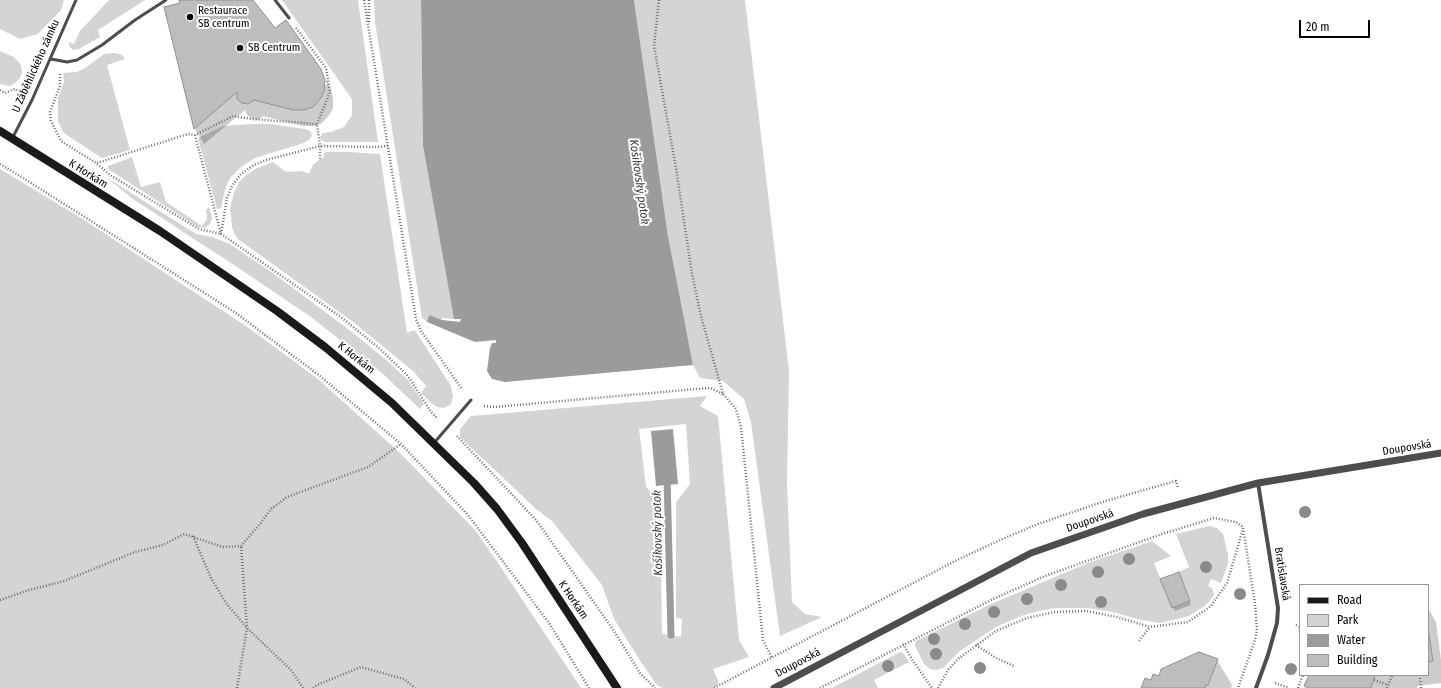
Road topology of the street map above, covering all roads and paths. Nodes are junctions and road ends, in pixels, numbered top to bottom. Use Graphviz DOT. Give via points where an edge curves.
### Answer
graph roads {
  1 [pos="76,0"];
  2 [pos="166,0"];
  3 [pos="275,0"];
  4 [pos="364,0"];
  5 [pos="369,0"];
  6 [pos="659,0"];
  7 [pos="288,18"];
  8 [pos="369,32"];
  9 [pos="51,59"];
  10 [pos="64,62"];
  11 [pos="0,90"];
  12 [pos="20,93"];
  13 [pos="45,109"];
  14 [pos="50,112"];
  15 [pos="317,124"];
  16 [pos="0,131"];
  17 [pos="194,135"];
  18 [pos="12,139"];
  19 [pos="320,146"];
  20 [pos="388,146"];
  21 [pos="320,159"];
  22 [pos="96,163"];
  23 [pos="0,164"];
  24 [pos="221,234"];
  25 [pos="723,394"];
  26 [pos="470,400"];
  27 [pos="448,427"];
  28 [pos="434,443"];
  29 [pos="401,444"];
  30 [pos="1441,453"];
  31 [pos="1258,484"];
  32 [pos="1177,485"];
  33 [pos="1187,522"];
  34 [pos="1188,526"];
  35 [pos="1244,526"];
  36 [pos="192,536"];
  37 [pos="241,546"];
  38 [pos="0,600"];
  39 [pos="1296,625"];
  40 [pos="1299,626"];
  41 [pos="1150,627"];
  42 [pos="246,628"];
  43 [pos="1139,641"];
  44 [pos="903,644"];
  45 [pos="976,645"];
  46 [pos="772,658"];
  47 [pos="1014,666"];
  48 [pos="1303,676"];
  49 [pos="1392,676"];
  50 [pos="1420,676"];
  51 [pos="1374,680"];
  52 [pos="1275,683"];
  53 [pos="1388,686"];
  54 [pos="237,688"];
  55 [pos="303,688"];
  56 [pos="313,688"];
  57 [pos="415,688"];
  58 [pos="589,688"];
  59 [pos="618,688"];
  60 [pos="655,688"];
  61 [pos="714,688"];
  62 [pos="774,688"];
  63 [pos="820,688"];
  64 [pos="932,688"];
  65 [pos="938,688"];
  66 [pos="1238,688"];
  67 [pos="1256,688"];
  68 [pos="1289,688"];
  69 [pos="1298,688"];
  70 [pos="1421,688"];
  1 -- 9 [label="lane, U Záběhlického zámku"];
  2 -- 10 [label="lane" via="102,45 77,60"];
  3 -- 7 [label="lane"];
  4 -- 8 [label="path"];
  5 -- 8 [label="path"];
  6 -- 25 [label="path" via="654,46 692,274"];
  7 -- 15 [label="path" via="326,68 330,92"];
  8 -- 20 [label="path"];
  9 -- 10 [label="lane"];
  9 -- 18 [label="lane, U Záběhlického zámku"];
  10 -- 14 [label="path" via="60,73 60,86"];
  11 -- 12 [label="path" via="5,93 16,89"];
  13 -- 14 [label="path"];
  14 -- 22 [label="path" via="51,121 61,141"];
  15 -- 17 [label="path" via="233,116"];
  15 -- 19 [label="path"];
  16 -- 18 [label="main road, K Horkám"];
  17 -- 22 [label="path" via="188,134"];
  17 -- 24 [label="path"];
  18 -- 28 [label="main road, K Horkám" via="160,231 277,311 392,402"];
  19 -- 20 [label="path"];
  19 -- 21 [label="path"];
  19 -- 24 [label="path" via="266,160 241,174 227,198"];
  20 -- 26 [label="path" via="416,318 421,331"];
  22 -- 24 [label="path" via="110,175 199,230"];
  23 -- 29 [label="path" via="236,312 320,376"];
  24 -- 27 [label="path" via="309,294 380,349 408,376 431,412"];
  25 -- 26 [label="path" via="710,388 495,407 478,406"];
  25 -- 46 [label="path" via="736,409 741,427 763,640"];
  26 -- 27 [label="lane"];
  27 -- 28 [label="lane"];
  27 -- 60 [label="path" via="536,520 614,631 640,673"];
  28 -- 59 [label="main road, K Horkám" via="474,483 501,515"];
  29 -- 37 [label="path" via="368,467 287,498 271,509"];
  29 -- 58 [label="path" via="468,515 549,624"];
  30 -- 31 [label="street, Doupovská"];
  31 -- 62 [label="street, Doupovská" via="1143,514 1031,554"];
  31 -- 67 [label="street, Bratislavská" via="1278,608 1272,643"];
  32 -- 46 [label="path" via="1176,481 1102,502 1000,540 955,560"];
  33 -- 34 [label="path"];
  34 -- 35 [label="path" via="1214,518"];
  34 -- 44 [label="path" via="1045,576"];
  35 -- 41 [label="path" via="1227,583 1211,606 1188,622"];
  35 -- 66 [label="path" via="1257,629"];
  36 -- 37 [label="path" via="223,547"];
  36 -- 38 [label="path" via="184,534 163,545 135,552 64,581"];
  36 -- 42 [label="path" via="211,578 226,603"];
  37 -- 42 [label="path"];
  39 -- 40 [label="path"];
  41 -- 43 [label="path"];
  41 -- 45 [label="path" via="1117,617 1086,612 1055,612 1021,620 996,631"];
  42 -- 54 [label="path"];
  42 -- 55 [label="path" via="292,671"];
  44 -- 63 [label="path"];
  44 -- 64 [label="path"];
  45 -- 47 [label="path"];
  45 -- 65 [label="path" via="952,664"];
  46 -- 61 [label="path"];
  48 -- 69 [label="path"];
  49 -- 53 [label="path"];
  50 -- 70 [label="path"];
  51 -- 53 [label="path"];
  52 -- 68 [label="path"];
  56 -- 57 [label="path" via="360,667 404,679"];
}
